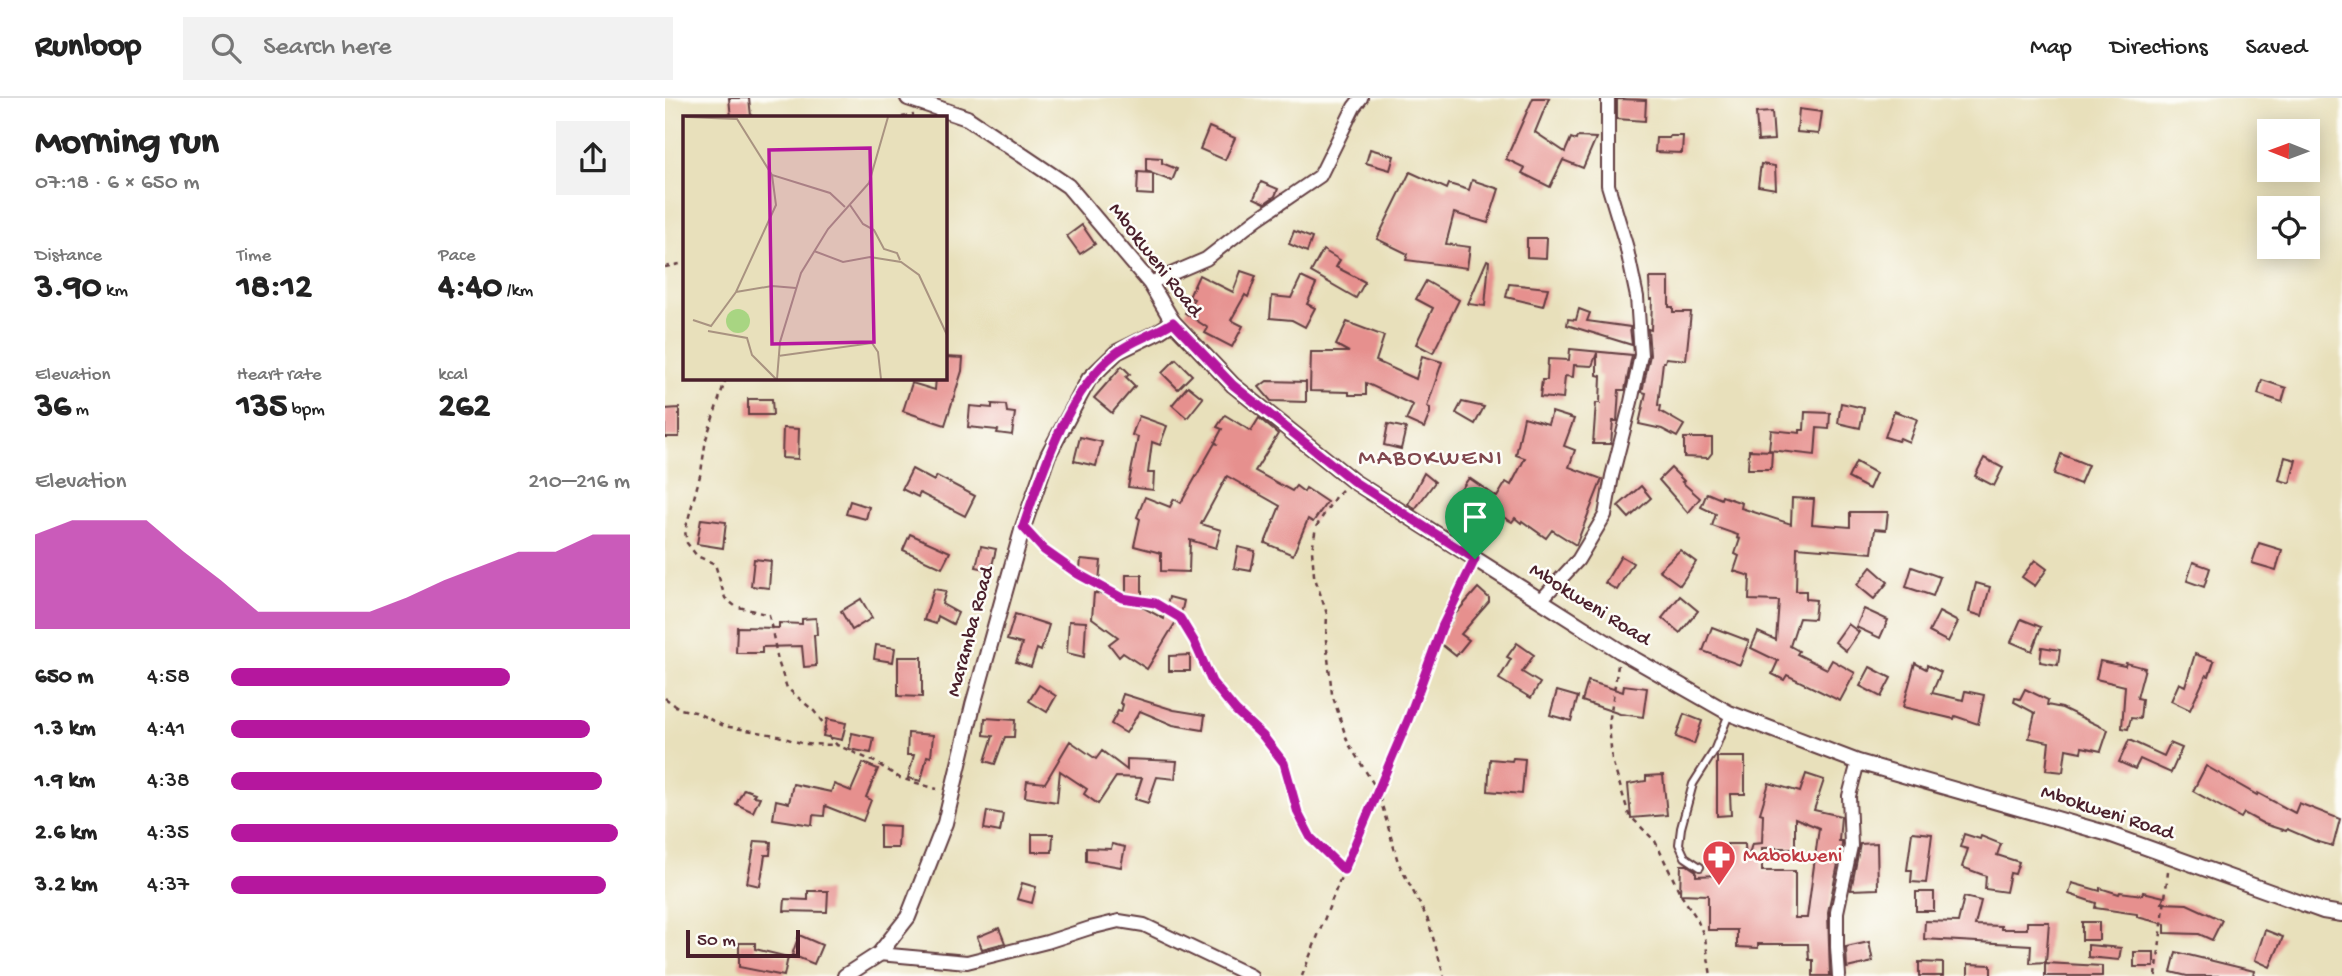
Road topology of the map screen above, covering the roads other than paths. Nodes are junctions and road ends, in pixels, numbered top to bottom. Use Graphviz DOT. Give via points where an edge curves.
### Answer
graph roads {
  1 [pos="908,98"];
  2 [pos="1361,98"];
  3 [pos="1608,98"];
  4 [pos="1150,283"];
  5 [pos="1173,322"];
  6 [pos="1541,600"];
  7 [pos="1729,713"];
  8 [pos="1858,762"];
  9 [pos="1700,867"];
  10 [pos="2342,914"];
  11 [pos="879,954"];
  12 [pos="845,976"];
  13 [pos="1251,976"];
  14 [pos="1839,976"];
  1 -- 4 [label="street, Mbokweni Road" via="967,118 1068,186"];
  2 -- 4 [label="street" via="1320,176 1206,259"];
  3 -- 6 [label="street" via="1608,185 1637,297 1640,355 1605,515 1578,560"];
  4 -- 5 [label="street, Mbokweni Road"];
  5 -- 6 [label="street, Mbokweni Road" via="1233,385 1353,481"];
  5 -- 11 [label="street, Maramba Road" via="1117,352 1089,379 1048,455 1023,527 945,823 908,917"];
  6 -- 7 [label="street, Mbokweni Road"];
  7 -- 8 [label="street, Mbokweni Road"];
  7 -- 9 [label="lane" via="1714,751 1693,784 1681,828 1679,844 1685,857"];
  8 -- 10 [label="street, Mbokweni Road" via="2109,834"];
  8 -- 14 [label="street" via="1849,796 1851,846 1837,912"];
  11 -- 12 [label="street, Maramba Road"];
  11 -- 13 [label="street" via="967,962 1119,921 1145,925"];
}
